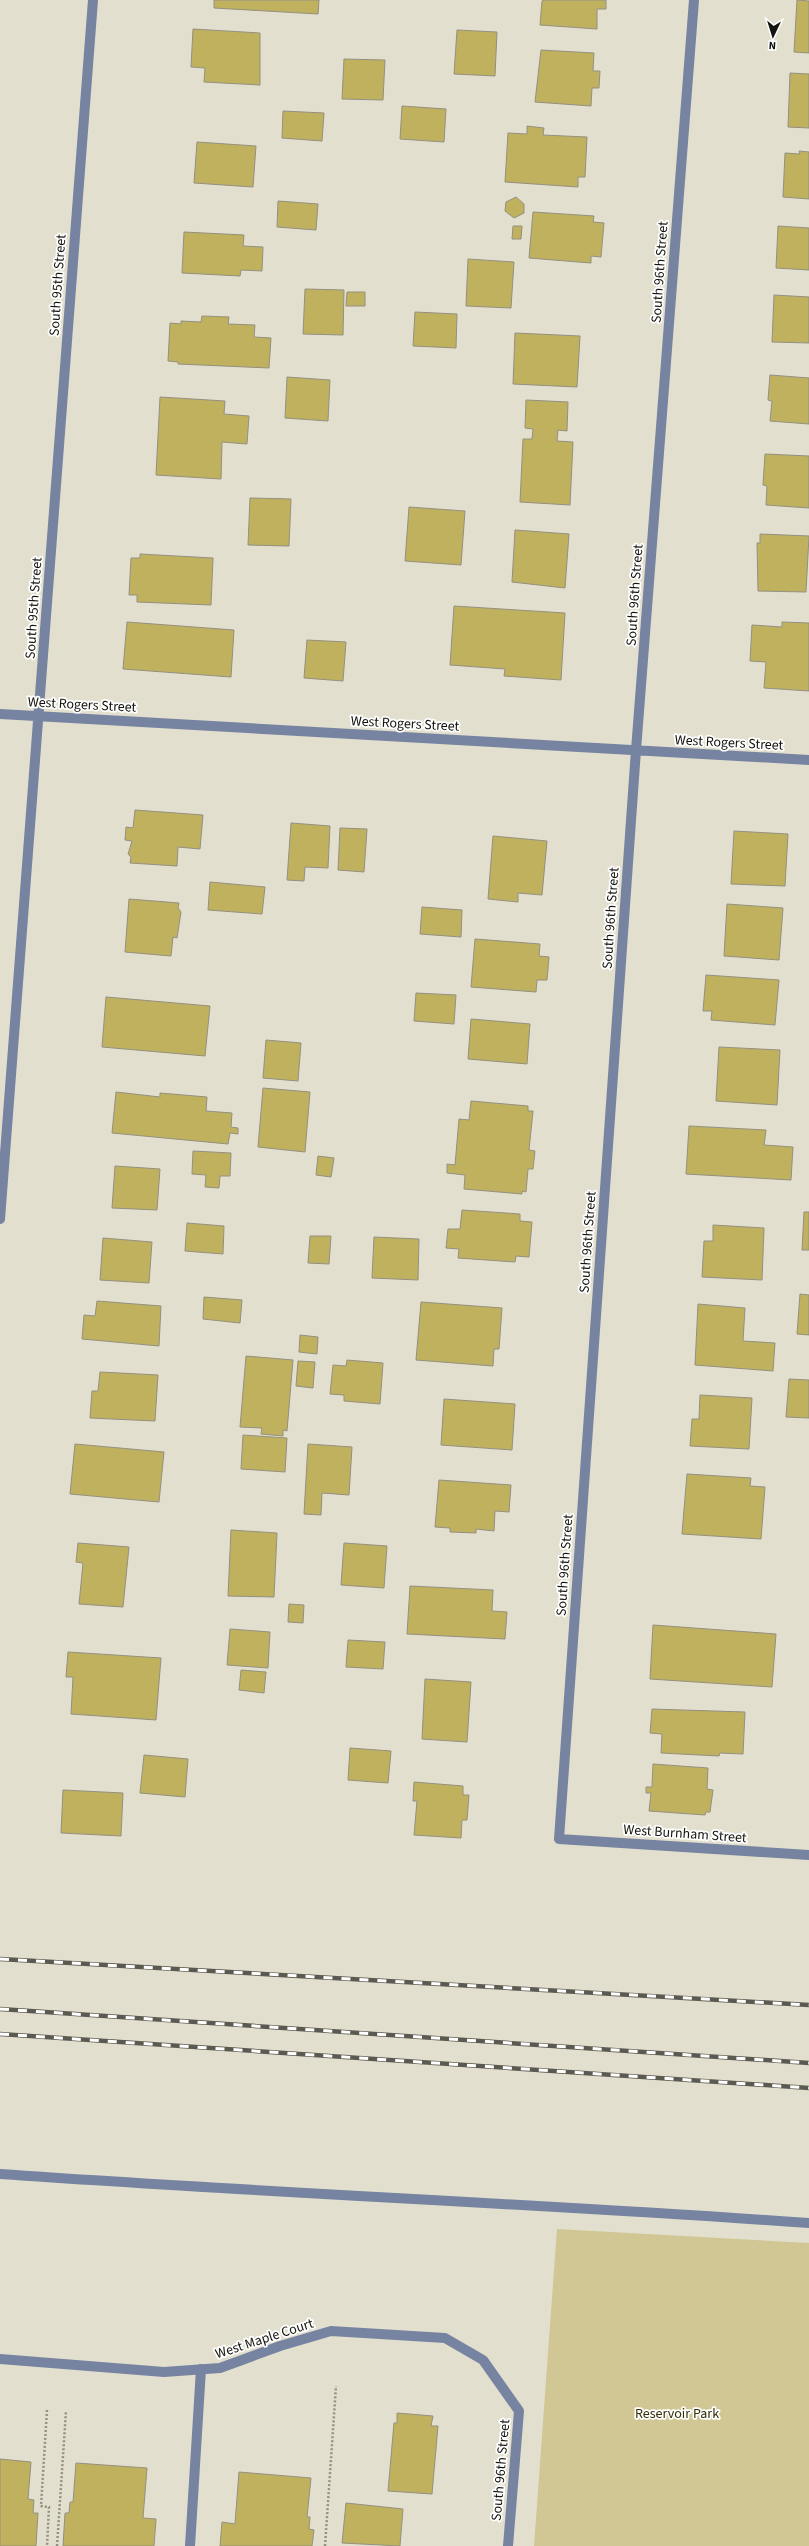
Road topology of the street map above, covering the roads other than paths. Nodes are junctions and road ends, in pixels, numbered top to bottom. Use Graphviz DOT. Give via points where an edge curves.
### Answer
graph roads {
  1 [pos="93,0"];
  2 [pos="694,0"];
  3 [pos="0,714"];
  4 [pos="38,716"];
  5 [pos="636,750"];
  6 [pos="809,760"];
  7 [pos="0,1219"];
  8 [pos="559,1839"];
  9 [pos="809,1855"];
  10 [pos="0,2174"];
  11 [pos="809,2223"];
  12 [pos="0,2359"];
  13 [pos="483,2360"];
  14 [pos="201,2370"];
  15 [pos="190,2546"];
  16 [pos="508,2546"];
  1 -- 4 [label="street, South 95th Street"];
  2 -- 5 [label="street, South 96th Street"];
  3 -- 4 [label="street, West Rogers Street"];
  4 -- 5 [label="street, West Rogers Street"];
  4 -- 7 [label="street, South 95th Street"];
  5 -- 6 [label="street, West Rogers Street"];
  5 -- 8 [label="street, South 96th Street"];
  8 -- 9 [label="street, West Burnham Street"];
  10 -- 11 [label="street" via="197,2188 561,2206"];
  12 -- 14 [label="street, West Maple Court" via="164,2372"];
  13 -- 14 [label="street, West Maple Court" via="445,2338 332,2331 280,2346 220,2368"];
  13 -- 16 [label="street, South 96th Street" via="519,2411"];
  14 -- 15 [label="street"];
}
